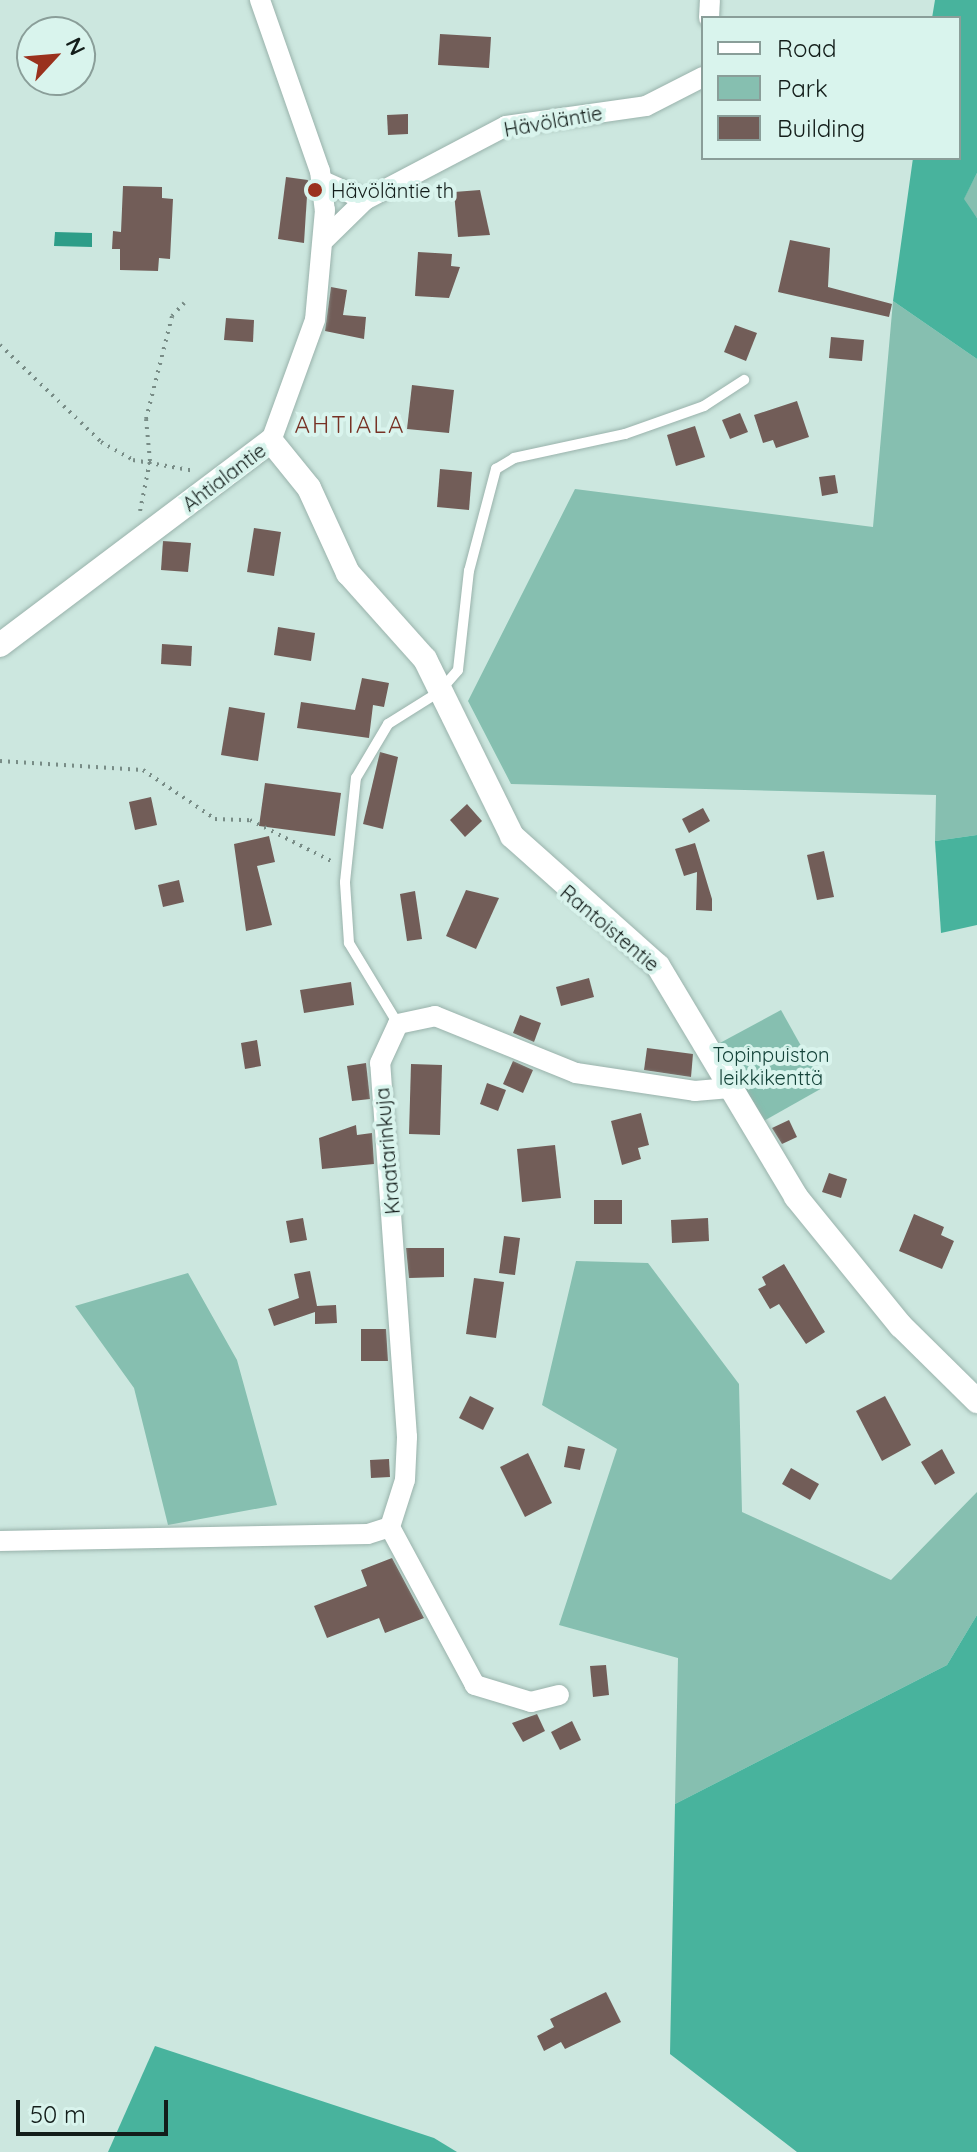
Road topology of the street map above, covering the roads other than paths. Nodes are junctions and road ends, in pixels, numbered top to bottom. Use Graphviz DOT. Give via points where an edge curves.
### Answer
graph roads {
  1 [pos="260,0"];
  2 [pos="701,78"];
  3 [pos="323,181"];
  4 [pos="365,200"];
  5 [pos="325,239"];
  6 [pos="744,380"];
  7 [pos="271,441"];
  8 [pos="0,645"];
  9 [pos="439,692"];
  10 [pos="398,1024"];
  11 [pos="727,1088"];
  12 [pos="977,1401"];
  13 [pos="390,1527"];
  14 [pos="0,1541"];
  15 [pos="559,1695"];
  1 -- 3 [label="street, Ahtialantie"];
  2 -- 4 [label="street, Hävöläntie" via="646,106 506,126"];
  3 -- 4 [label="street"];
  3 -- 5 [label="street, Ahtialantie"];
  4 -- 5 [label="street, Hävöläntie"];
  5 -- 7 [label="street, Ahtialantie" via="315,320"];
  6 -- 9 [label="lane" via="704,406 625,434 514,458 496,469 469,571 458,670"];
  7 -- 8 [label="street, Ahtialantie"];
  7 -- 9 [label="street, Rantoistentie" via="309,488 348,573 406,631"];
  9 -- 10 [label="lane" via="388,724 369,747 356,778 347,867 349,943"];
  9 -- 11 [label="street, Rantoistentie" via="512,836 658,966"];
  10 -- 11 [label="street" via="452,1018 576,1073 695,1091"];
  10 -- 13 [label="street, Kraatarinkuja" via="380,1063 407,1437 405,1480"];
  11 -- 12 [label="street, Rantoistentie" via="796,1197 867,1286"];
  13 -- 14 [label="street" via="368,1534"];
  13 -- 15 [label="street" via="475,1685 531,1702"];
}
